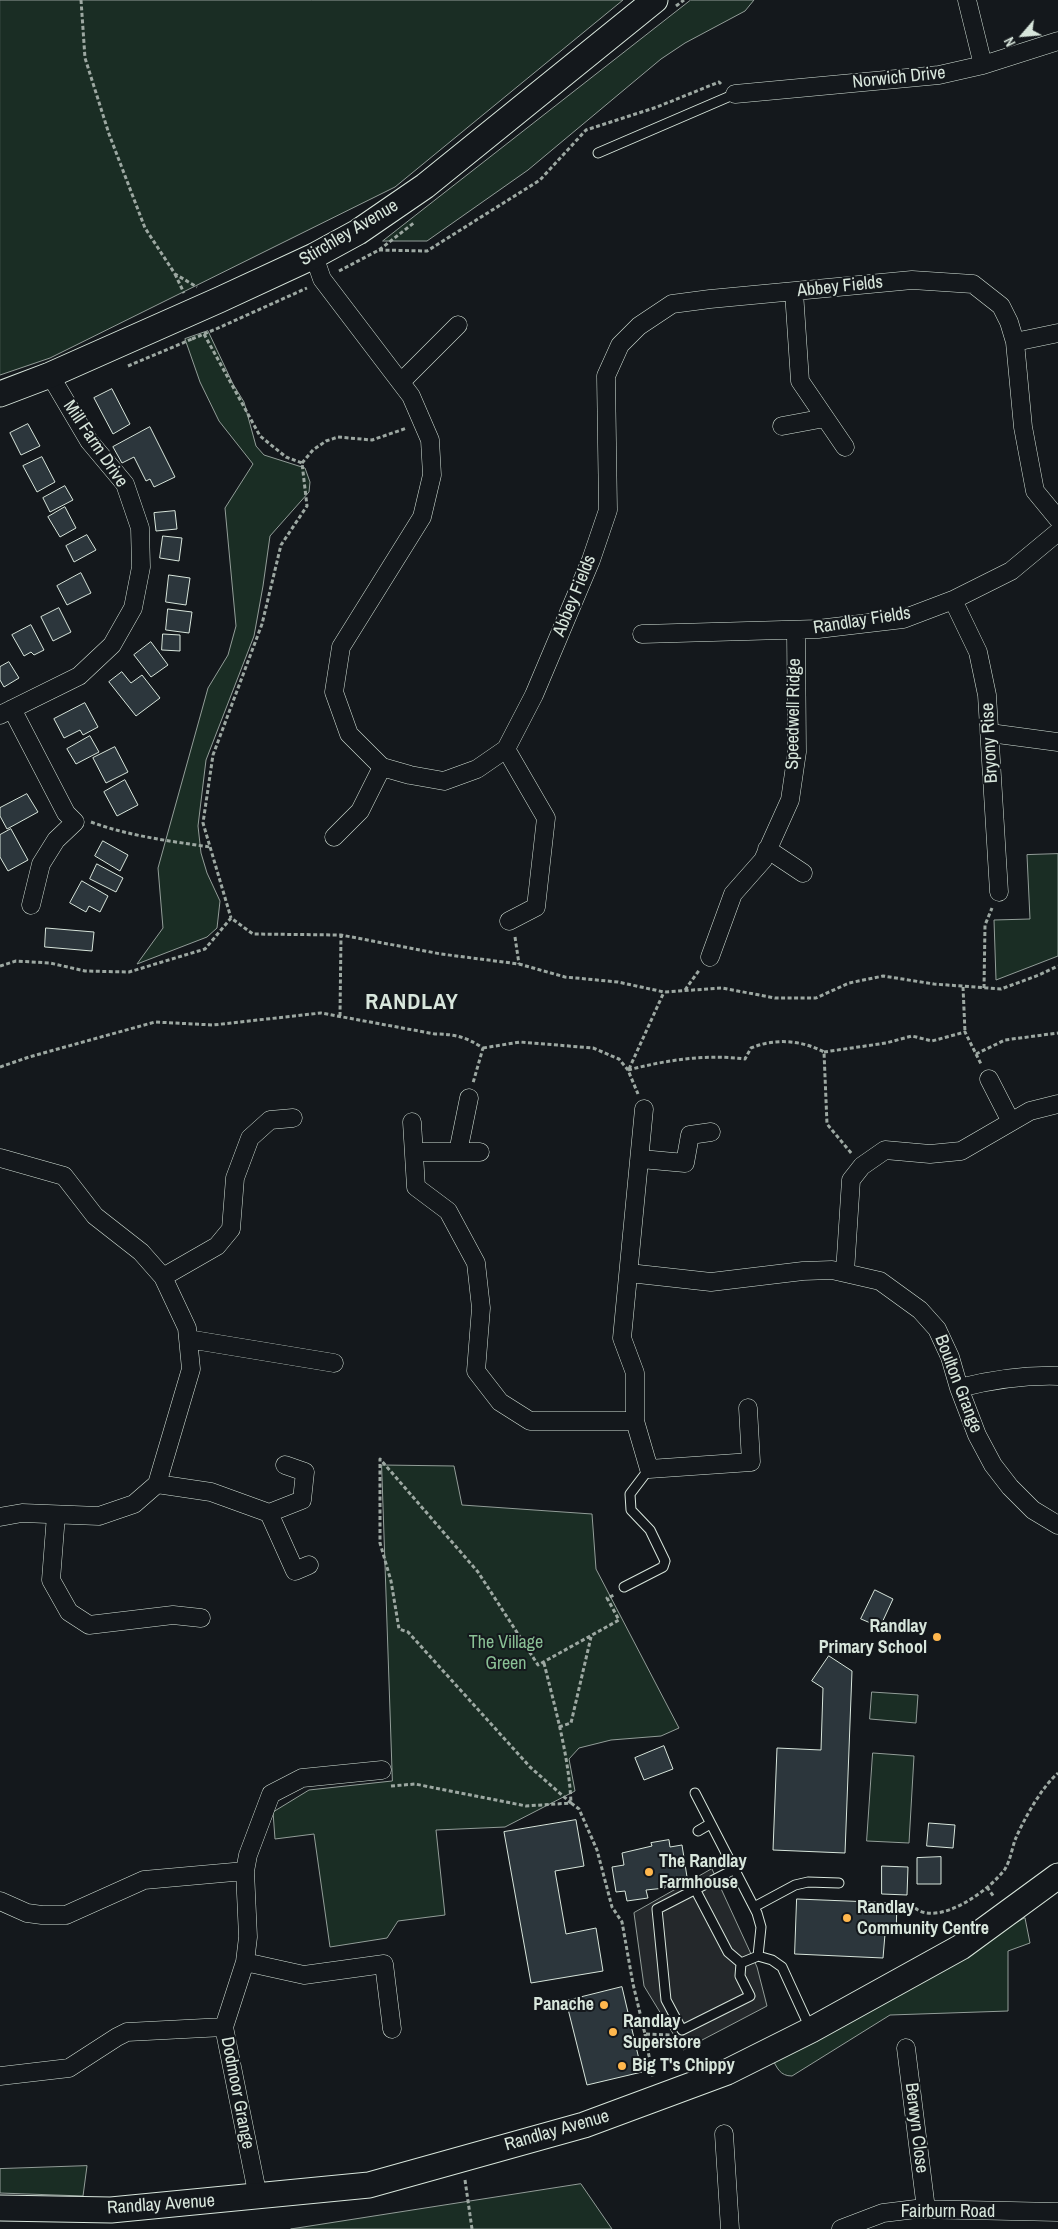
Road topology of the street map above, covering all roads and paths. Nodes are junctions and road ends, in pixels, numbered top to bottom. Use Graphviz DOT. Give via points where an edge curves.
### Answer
graph roads {
  1 [pos="81,0"];
  2 [pos="655,0"];
  3 [pos="967,0"];
  4 [pos="1058,41"];
  5 [pos="982,65"];
  6 [pos="736,94"];
  7 [pos="598,153"];
  8 [pos="314,256"];
  9 [pos="175,274"];
  10 [pos="322,279"];
  11 [pos="794,292"];
  12 [pos="184,293"];
  13 [pos="219,300"];
  14 [pos="458,326"];
  15 [pos="1058,333"];
  16 [pos="204,334"];
  17 [pos="192,339"];
  18 [pos="1015,342"];
  19 [pos="50,375"];
  20 [pos="401,382"];
  21 [pos="0,394"];
  22 [pos="825,418"];
  23 [pos="425,424"];
  24 [pos="782,426"];
  25 [pos="845,447"];
  26 [pos="302,463"];
  27 [pos="1058,519"];
  28 [pos="1058,532"];
  29 [pos="953,600"];
  30 [pos="796,630"];
  31 [pos="642,634"];
  32 [pos="6,712"];
  33 [pos="990,733"];
  34 [pos="1058,742"];
  35 [pos="506,749"];
  36 [pos="382,767"];
  37 [pos="66,813"];
  38 [pos="334,837"];
  39 [pos="210,847"];
  40 [pos="767,849"];
  41 [pos="804,873"];
  42 [pos="999,892"];
  43 [pos="31,905"];
  44 [pos="231,918"];
  45 [pos="510,920"];
  46 [pos="341,935"];
  47 [pos="710,957"];
  48 [pos="519,964"];
  49 [pos="0,966"];
  50 [pos="1058,966"];
  51 [pos="963,987"];
  52 [pos="984,988"];
  53 [pos="684,991"];
  54 [pos="664,992"];
  55 [pos="340,1016"];
  56 [pos="965,1032"];
  57 [pos="1058,1033"];
  58 [pos="483,1048"];
  59 [pos="824,1052"];
  60 [pos="976,1054"];
  61 [pos="0,1067"];
  62 [pos="628,1070"];
  63 [pos="989,1079"];
  64 [pos="469,1098"];
  65 [pos="1058,1104"];
  66 [pos="644,1109"];
  67 [pos="292,1118"];
  68 [pos="1010,1120"];
  69 [pos="412,1122"];
  70 [pos="711,1132"];
  71 [pos="414,1152"];
  72 [pos="458,1152"];
  73 [pos="480,1152"];
  74 [pos="0,1158"];
  75 [pos="640,1159"];
  76 [pos="862,1166"];
  77 [pos="845,1272"];
  78 [pos="629,1273"];
  79 [pos="163,1277"];
  80 [pos="188,1339"];
  81 [pos="334,1363"];
  82 [pos="1058,1376"];
  83 [pos="959,1388"];
  84 [pos="748,1408"];
  85 [pos="635,1421"];
  86 [pos="285,1465"];
  87 [pos="649,1469"];
  88 [pos="157,1484"];
  89 [pos="269,1513"];
  90 [pos="56,1515"];
  91 [pos="0,1517"];
  92 [pos="1058,1525"];
  93 [pos="309,1565"];
  94 [pos="624,1587"];
  95 [pos="202,1618"];
  96 [pos="591,1637"];
  97 [pos="544,1663"];
  98 [pos="559,1727"];
  99 [pos="382,1770"];
  100 [pos="1058,1773"];
  101 [pos="695,1793"];
  102 [pos="572,1803"];
  103 [pos="710,1824"];
  104 [pos="698,1831"];
  105 [pos="735,1869"];
  106 [pos="245,1871"];
  107 [pos="1058,1876"];
  108 [pos="839,1883"];
  109 [pos="695,1889"];
  110 [pos="0,1901"];
  111 [pos="754,1907"];
  112 [pos="915,1908"];
  113 [pos="758,1956"];
  114 [pos="246,1962"];
  115 [pos="741,1963"];
  116 [pos="224,2027"];
  117 [pos="392,2029"];
  118 [pos="682,2030"];
  119 [pos="811,2030"];
  120 [pos="645,2034"];
  121 [pos="906,2048"];
  122 [pos="0,2076"];
  123 [pos="654,2082"];
  124 [pos="724,2134"];
  125 [pos="462,2158"];
  126 [pos="258,2197"];
  127 [pos="0,2208"];
  128 [pos="926,2209"];
  129 [pos="1058,2212"];
  130 [pos="860,2226"];
  131 [pos="472,2229"];
  132 [pos="730,2229"];
  133 [pos="841,2229"];
  1 -- 9 [label="path" via="85,58 109,134 145,228"];
  2 -- 8 [label="street, Stirchley Avenue" via="425,186 358,232"];
  3 -- 5 [label="street"];
  4 -- 5 [label="street, Norwich Drive"];
  5 -- 6 [label="street, Norwich Drive" via="939,75"];
  6 -- 7 [label="lane"];
  6 -- 10 [label="path" via="719,82 586,130 540,180 427,251 379,250"];
  8 -- 10 [label="street, Abbey Fields"];
  8 -- 13 [label="street, Stirchley Avenue"];
  9 -- 12 [label="path"];
  9 -- 13 [label="path"];
  10 -- 17 [label="path, bridge"];
  10 -- 20 [label="street, Abbey Fields"];
  11 -- 18 [label="street, Abbey Fields" via="912,280 973,284 1001,306"];
  11 -- 22 [label="street" via="800,382"];
  11 -- 35 [label="street, Abbey Fields" via="672,304 639,326 620,345 606,376 608,510 537,686"];
  13 -- 19 [label="street, Stirchley Avenue"];
  14 -- 20 [label="street"];
  15 -- 18 [label="street"];
  16 -- 26 [label="path" via="260,436 286,457"];
  18 -- 27 [label="street, Abbey Fields" via="1023,427 1035,491"];
  19 -- 21 [label="street, Stirchley Avenue"];
  19 -- 32 [label="street, Mill Farm Drive" via="89,441 125,484 140,528 141,567 133,608 112,645 79,676"];
  20 -- 23 [label="street, Abbey Fields"];
  22 -- 24 [label="street"];
  22 -- 25 [label="street"];
  23 -- 26 [label="path" via="372,440 338,437 313,450"];
  23 -- 36 [label="street, Abbey Fields" via="430,440 432,475 422,517 341,647 334,692 349,734"];
  26 -- 39 [label="path" via="306,506 281,545 262,624 213,755 203,823"];
  28 -- 29 [label="street, Randlay Fields" via="1011,571"];
  29 -- 30 [label="street, Randlay Fields" via="903,619"];
  29 -- 33 [label="street, Bryony Rise" via="978,652 988,695"];
  30 -- 31 [label="street, Randlay Fields"];
  30 -- 40 [label="street, Speedwell Ridge" via="797,752 790,800"];
  32 -- 37 [label="street"];
  33 -- 34 [label="street"];
  33 -- 42 [label="street, Bryony Rise"];
  35 -- 36 [label="street, Abbey Fields" via="477,769 444,781"];
  35 -- 45 [label="street" via="546,818 536,907"];
  36 -- 38 [label="street" via="360,811"];
  37 -- 39 [label="path" via="112,829"];
  37 -- 43 [label="street" via="75,822 56,840 40,864"];
  39 -- 44 [label="path"];
  40 -- 41 [label="street"];
  40 -- 47 [label="street, Speedwell Ridge" via="762,860 733,894"];
  42 -- 52 [label="path" via="985,925"];
  44 -- 46 [label="path" via="253,934"];
  44 -- 49 [label="path" via="205,949 129,972 84,971 50,963 16,961"];
  45 -- 48 [label="path"];
  46 -- 48 [label="path" via="441,954"];
  46 -- 55 [label="path"];
  47 -- 53 [label="path"];
  48 -- 54 [label="path" via="565,977 618,982"];
  50 -- 52 [label="path" via="1001,989"];
  51 -- 52 [label="path"];
  51 -- 53 [label="path" via="883,976 849,983 816,998 775,998 722,988"];
  51 -- 56 [label="path"];
  53 -- 54 [label="path"];
  54 -- 62 [label="path"];
  55 -- 58 [label="path" via="436,1034 454,1034 467,1037"];
  55 -- 61 [label="path" via="321,1013 212,1025 155,1022"];
  56 -- 59 [label="path" via="932,1041 912,1036"];
  56 -- 60 [label="path"];
  57 -- 60 [label="path" via="1005,1040"];
  58 -- 62 [label="path" via="520,1042 593,1048 619,1059"];
  58 -- 64 [label="path"];
  59 -- 62 [label="path" via="811,1046 778,1041 751,1048 745,1059 695,1057"];
  59 -- 76 [label="path" via="827,1124"];
  60 -- 63 [label="path"];
  62 -- 66 [label="path"];
  63 -- 68 [label="street"];
  64 -- 72 [label="street"];
  65 -- 68 [label="street"];
  66 -- 75 [label="street"];
  67 -- 79 [label="street" via="270,1120 250,1138 235,1178 231,1229 217,1246"];
  68 -- 76 [label="street" via="961,1151 930,1154 885,1150"];
  69 -- 71 [label="street"];
  70 -- 75 [label="street" via="690,1135 685,1163"];
  71 -- 72 [label="street"];
  71 -- 85 [label="street" via="416,1187 448,1211 476,1262 482,1308 476,1371 500,1402 530,1422"];
  72 -- 73 [label="street"];
  74 -- 79 [label="street" via="64,1176 95,1216 141,1252"];
  75 -- 78 [label="street"];
  76 -- 77 [label="street" via="851,1180"];
  77 -- 78 [label="street, Boulton Grange" via="803,1271 711,1282"];
  77 -- 83 [label="street, Boulton Grange" via="880,1281 920,1310 944,1342"];
  78 -- 85 [label="street" via="622,1338 635,1374"];
  79 -- 80 [label="street" via="187,1328"];
  80 -- 81 [label="street"];
  80 -- 88 [label="street" via="190,1369"];
  82 -- 83 [label="street" via="1034,1376"];
  83 -- 92 [label="street, Boulton Grange" via="977,1435 993,1464 1033,1510"];
  84 -- 87 [label="street" via="751,1462"];
  85 -- 87 [label="street"];
  86 -- 89 [label="street" via="305,1472 302,1500"];
  87 -- 94 [label="lane" via="630,1494 631,1510 650,1530 665,1561 663,1567"];
  88 -- 89 [label="street" via="211,1492"];
  88 -- 90 [label="street" via="134,1504 99,1516"];
  89 -- 93 [label="street" via="296,1571"];
  90 -- 91 [label="street" via="22,1513"];
  90 -- 95 [label="street" via="51,1580 70,1612 89,1625 173,1614"];
  94 -- 96 [label="path" via="607,1598 618,1620"];
  96 -- 97 [label="path"];
  96 -- 98 [label="path" via="571,1723"];
  97 -- 98 [label="path"];
  97 -- 102 [label="path" via="538,1664 478,1572 380,1459 380,1543 391,1581 399,1629 408,1632 530,1767"];
  98 -- 102 [label="path"];
  99 -- 102 [label="path" via="390,1786 415,1784 526,1806"];
  99 -- 106 [label="street, Dodmoor Grange" via="302,1778 271,1794 253,1839"];
  100 -- 112 [label="path" via="1032,1809 1005,1868 986,1887 950,1911 931,1915 922,1914"];
  101 -- 103 [label="lane"];
  102 -- 120 [label="path" via="579,1809 594,1841 612,1907 622,1922"];
  103 -- 104 [label="lane"];
  103 -- 105 [label="lane"];
  105 -- 109 [label="lane"];
  105 -- 111 [label="lane"];
  106 -- 110 [label="street" via="144,1880 66,1915 42,1916"];
  106 -- 114 [label="street, Dodmoor Grange"];
  107 -- 119 [label="street, Randlay Avenue" via="961,1947"];
  108 -- 111 [label="lane" via="795,1885"];
  109 -- 115 [label="lane" via="728,1952"];
  109 -- 118 [label="lane" via="656,1910 666,2000"];
  111 -- 113 [label="lane" via="761,1927"];
  113 -- 115 [label="lane"];
  113 -- 119 [label="lane" via="782,1967"];
  114 -- 116 [label="street, Dodmoor Grange"];
  114 -- 117 [label="street" via="304,1975 384,1964"];
  115 -- 118 [label="lane" via="740,1976 750,1996"];
  116 -- 122 [label="street" via="127,2032 69,2068"];
  116 -- 126 [label="street, Dodmoor Grange"];
  118 -- 120 [label="path" via="670,2035"];
  119 -- 125 [label="street, Randlay Avenue" via="727,2072 649,2102 584,2125"];
  120 -- 123 [label="path"];
  121 -- 128 [label="street, Berwyn Close"];
  124 -- 132 [label="street"];
  125 -- 126 [label="street, Randlay Avenue" via="369,2185"];
  125 -- 131 [label="path"];
  126 -- 127 [label="street, Randlay Avenue" via="111,2210"];
  128 -- 129 [label="street, Fairburn Road"];
  128 -- 130 [label="street, Fairburn Road" via="883,2213"];
  130 -- 133 [label="street, Fairburn Road"];
}
